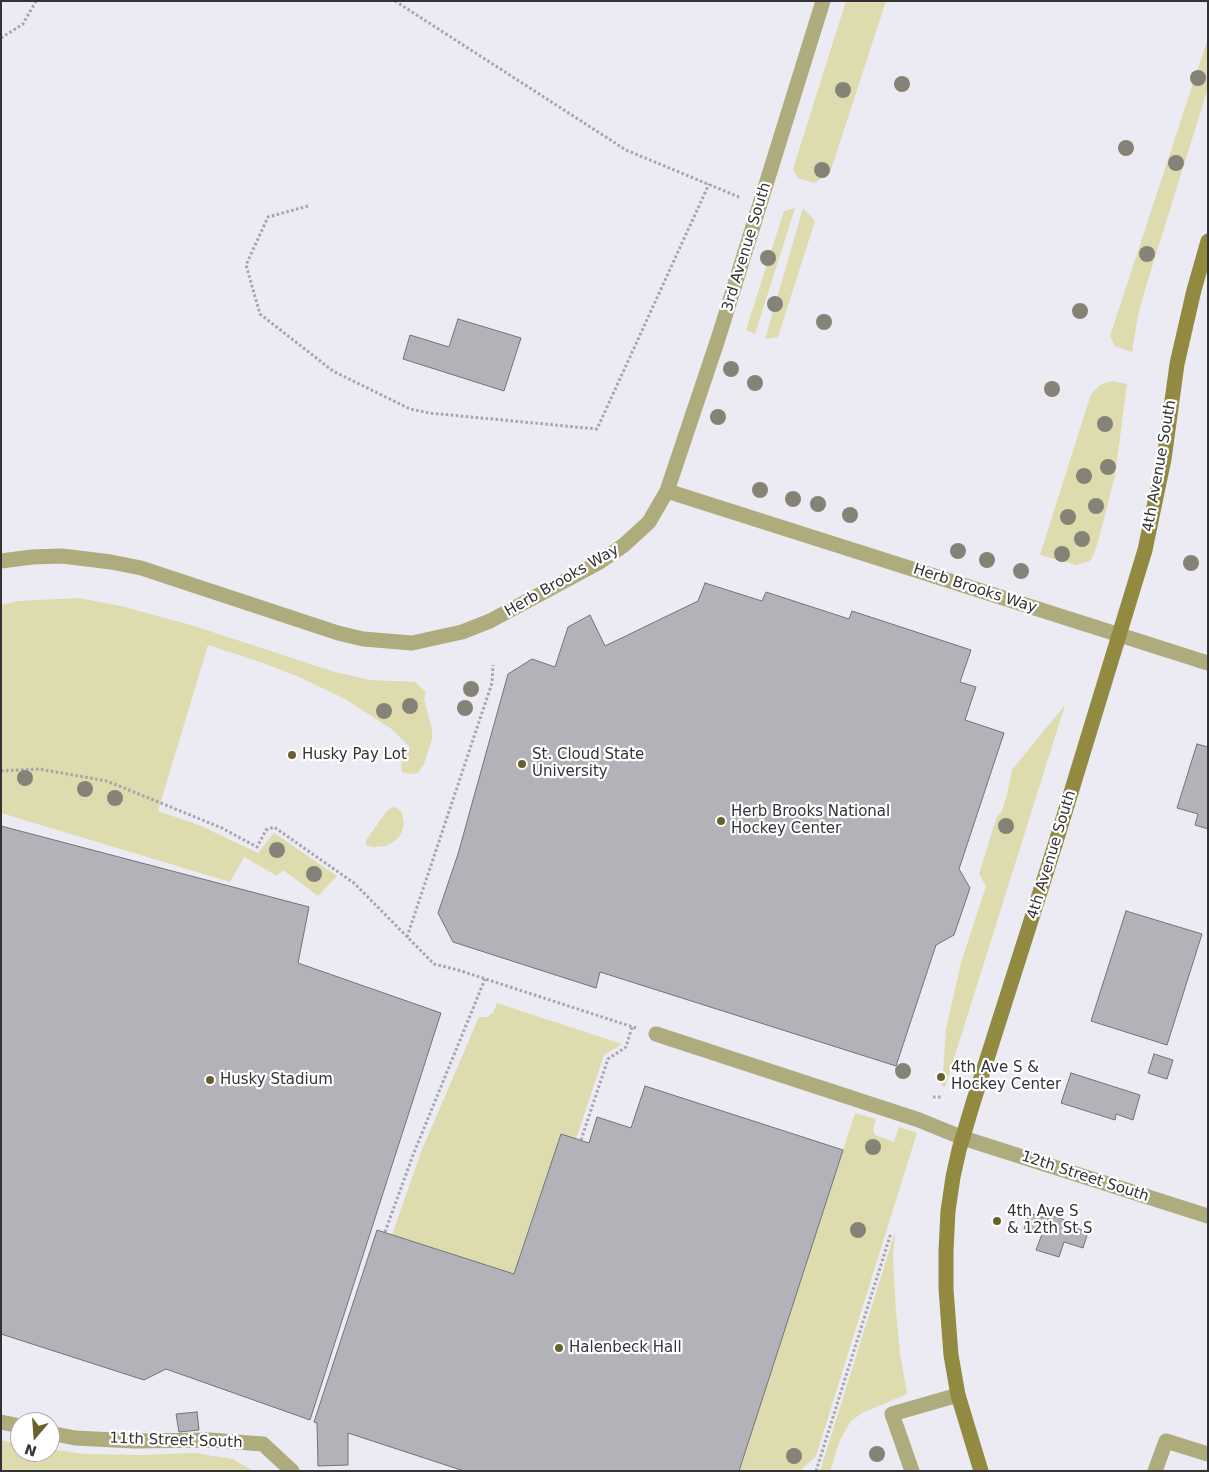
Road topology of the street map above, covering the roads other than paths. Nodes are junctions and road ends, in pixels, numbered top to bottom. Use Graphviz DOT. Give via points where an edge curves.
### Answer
graph roads {
  1 [pos="823,1"];
  2 [pos="1208,241"];
  3 [pos="667,491"];
  4 [pos="1,561"];
  5 [pos="1120,636"];
  6 [pos="1208,663"];
  7 [pos="656,1034"];
  8 [pos="963,1138"];
  9 [pos="1208,1216"];
  10 [pos="958,1395"];
  11 [pos="60,1435"];
  12 [pos="1208,1454"];
  13 [pos="292,1471"];
  14 [pos="912,1471"];
  15 [pos="981,1471"];
  16 [pos="1155,1471"];
  1 -- 3 [label="street, 3rd Avenue South" via="716,347"];
  2 -- 5 [label="street, 4th Avenue South" via="1177,364 1164,459 1145,550"];
  3 -- 4 [label="street, Herb Brooks Way" via="649,522 598,563 490,622 412,643 369,640 338,633 126,565 62,556"];
  3 -- 5 [label="street, Herb Brooks Way"];
  5 -- 6 [label="street, Herb Brooks Way"];
  5 -- 8 [label="street, 4th Avenue South"];
  7 -- 8 [label="street, 12th Street South" via="919,1120"];
  8 -- 9 [label="street, 12th Street South"];
  8 -- 10 [label="street, 4th Avenue South" via="953,1177 946,1251 950,1355"];
  10 -- 14 [label="street" via="892,1414"];
  10 -- 15 [label="street, 4th Avenue South"];
  11 -- 13 [label="street, 11th Street South" via="263,1444"];
  12 -- 16 [label="street" via="1166,1441"];
}
